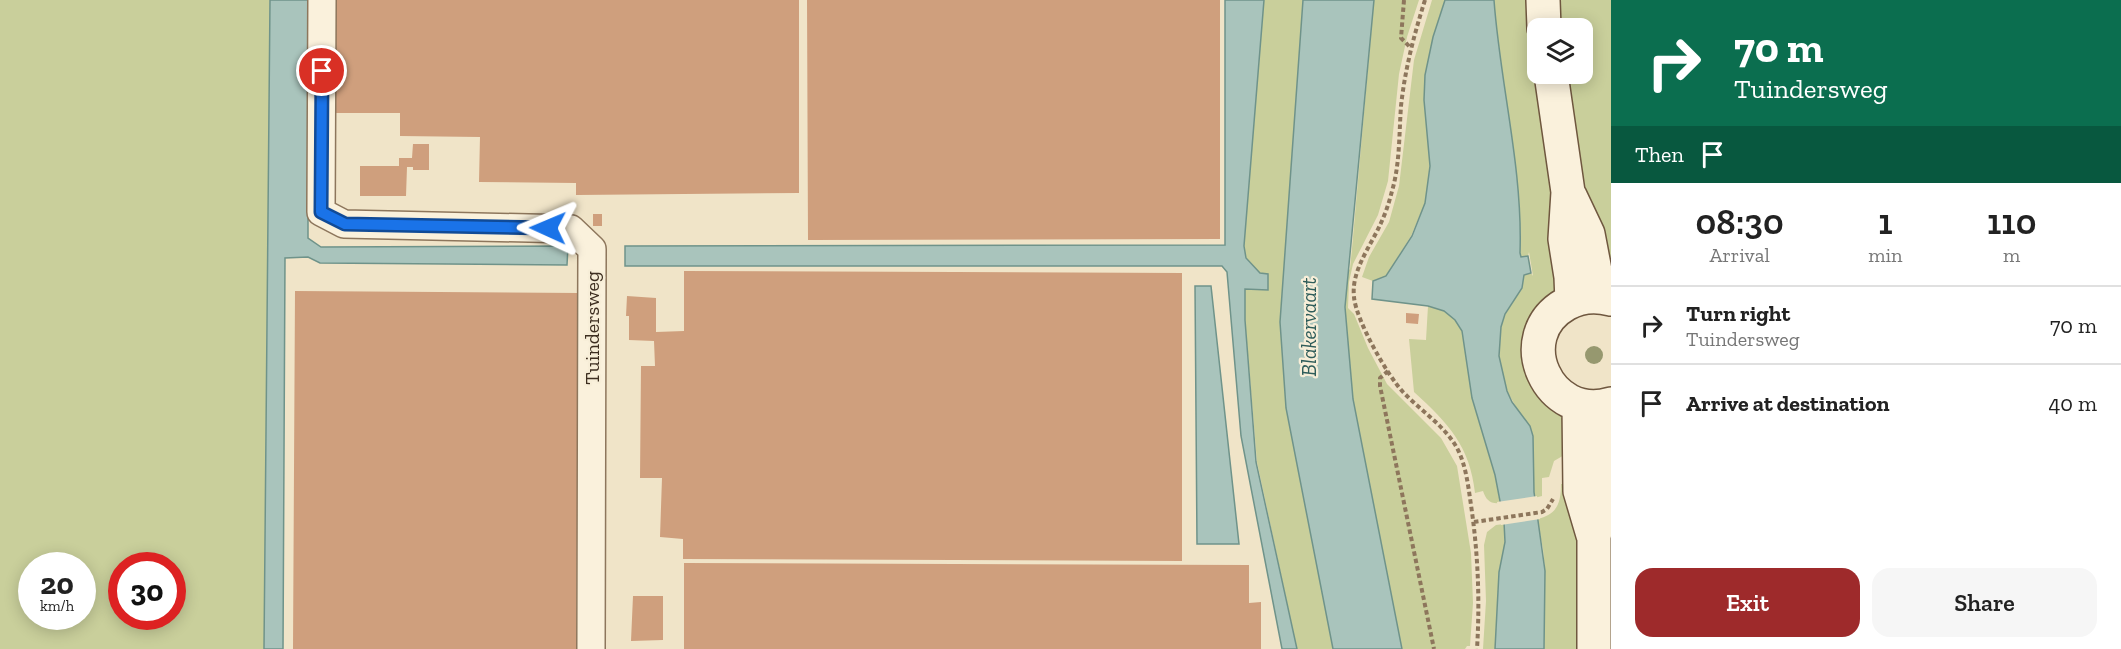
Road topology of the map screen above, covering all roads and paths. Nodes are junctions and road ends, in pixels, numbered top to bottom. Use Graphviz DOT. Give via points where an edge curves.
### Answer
graph roads {
  1 [pos="322,0"];
  2 [pos="1404,0"];
  3 [pos="1425,0"];
  4 [pos="1542,0"];
  5 [pos="1543,18"];
  6 [pos="1410,48"];
  7 [pos="1552,84"];
  8 [pos="1594,299"];
  9 [pos="1388,371"];
  10 [pos="1600,404"];
  11 [pos="1542,512"];
  12 [pos="1474,522"];
  13 [pos="591,649"];
  14 [pos="1434,649"];
  15 [pos="1477,649"];
  16 [pos="1594,649"];
  1 -- 13 [label="street, Tuindersweg" via="321,212 345,224 571,229 592,249"];
  2 -- 6 [label="path" via="1401,38"];
  3 -- 6 [label="path"];
  4 -- 5 [label="main road"];
  6 -- 9 [label="path" via="1393,189 1380,227 1361,261 1353,295"];
  7 -- 8 [label="main road" via="1568,192 1588,234"];
  8 -- 10 [label="main road" via="1557,310 1546,323 1538,355 1551,387 1564,398"];
  9 -- 12 [label="path" via="1456,447 1466,471"];
  9 -- 14 [label="path" via="1380,378 1380,387"];
  10 -- 16 [label="main road" via="1604,489 1594,537"];
  11 -- 12 [label="path"];
  12 -- 15 [label="path" via="1479,578"];
}
